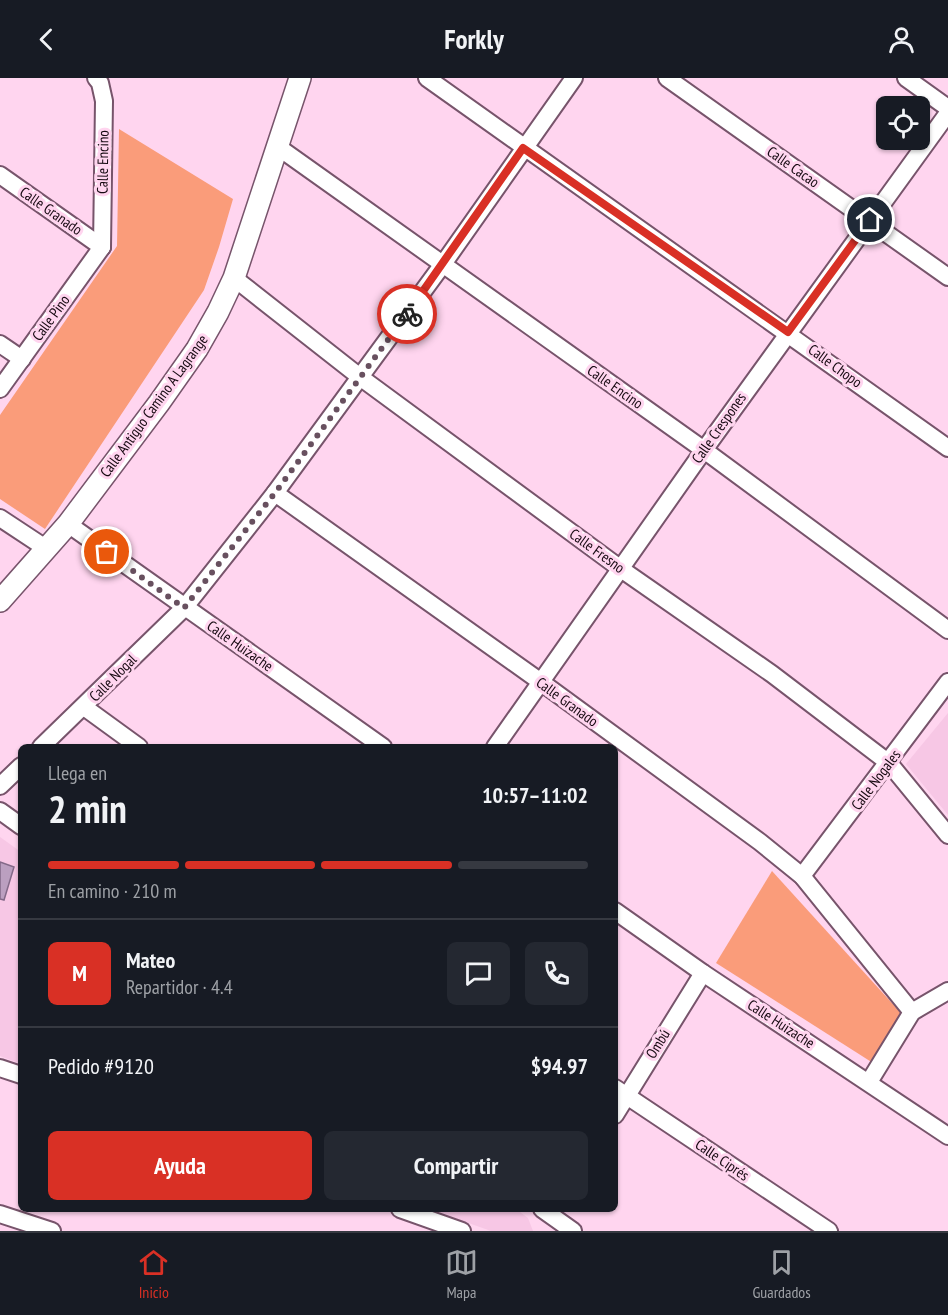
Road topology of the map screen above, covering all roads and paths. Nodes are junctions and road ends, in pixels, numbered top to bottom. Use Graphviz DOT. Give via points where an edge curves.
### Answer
graph roads {
  1 [pos="96,78"];
  2 [pos="300,78"];
  3 [pos="427,78"];
  4 [pos="573,78"];
  5 [pos="667,78"];
  6 [pos="906,78"];
  7 [pos="948,110"];
  8 [pos="278,147"];
  9 [pos="523,148"];
  10 [pos="0,175"];
  11 [pos="870,220"];
  12 [pos="102,247"];
  13 [pos="443,264"];
  14 [pos="948,277"];
  15 [pos="234,278"];
  16 [pos="788,332"];
  17 [pos="0,344"];
  18 [pos="22,359"];
  19 [pos="360,377"];
  20 [pos="0,389"];
  21 [pos="948,448"];
  22 [pos="704,450"];
  23 [pos="275,493"];
  24 [pos="0,518"];
  25 [pos="68,524"];
  26 [pos="46,549"];
  27 [pos="621,569"];
  28 [pos="0,601"];
  29 [pos="184,608"];
  30 [pos="948,630"];
  31 [pos="541,682"];
  32 [pos="948,682"];
  33 [pos="84,707"];
  34 [pos="45,744"];
  35 [pos="135,744"];
  36 [pos="379,744"];
  37 [pos="497,744"];
  38 [pos="889,763"];
  39 [pos="18,769"];
  40 [pos="0,786"];
  41 [pos="0,811"];
  42 [pos="18,824"];
  43 [pos="948,835"];
  44 [pos="802,876"];
  45 [pos="618,913"];
  46 [pos="703,973"];
  47 [pos="948,991"];
  48 [pos="912,1012"];
  49 [pos="0,1068"];
  50 [pos="18,1074"];
  51 [pos="869,1082"];
  52 [pos="620,1092"];
  53 [pos="948,1136"];
  54 [pos="408,1212"];
  55 [pos="0,1214"];
  56 [pos="558,1220"];
  57 [pos="52,1231"];
  58 [pos="462,1231"];
  59 [pos="573,1231"];
  60 [pos="829,1231"];
  1 -- 12 [label="street, Calle Encino" via="104,101"];
  2 -- 8 [label="street, Calle Antiguo Camino A Lagrange"];
  3 -- 9 [label="street, Calle Chopo"];
  4 -- 9 [label="street, Calle Nogal"];
  5 -- 11 [label="street, Calle Cacao"];
  6 -- 7 [label="street"];
  7 -- 11 [label="street, Calle Crespones"];
  8 -- 13 [label="street, Calle Encino"];
  8 -- 15 [label="street, Calle Antiguo Camino A Lagrange"];
  9 -- 13 [label="street, Calle Nogal"];
  9 -- 16 [label="street, Calle Chopo"];
  10 -- 12 [label="street, Calle Granado"];
  11 -- 14 [label="street, Calle Cacao"];
  11 -- 16 [label="street, Calle Crespones"];
  12 -- 18 [label="street, Calle Pino"];
  13 -- 19 [label="street, Calle Nogal"];
  13 -- 22 [label="street, Calle Encino"];
  15 -- 19 [label="street, Calle Fresno"];
  15 -- 25 [label="street, Calle Antiguo Camino A Lagrange" via="197,349"];
  16 -- 21 [label="street, Calle Chopo"];
  16 -- 22 [label="street, Calle Crespones"];
  17 -- 18 [label="street"];
  18 -- 20 [label="street, Calle Pino"];
  19 -- 23 [label="street, Calle Nogal"];
  19 -- 27 [label="street, Calle Fresno"];
  22 -- 27 [label="street, Calle Crespones"];
  22 -- 30 [label="street, Calle Encino"];
  23 -- 29 [label="street, Calle Nogal"];
  23 -- 31 [label="street, Calle Granado"];
  24 -- 26 [label="street"];
  25 -- 26 [label="street, Calle Antiguo Camino A Lagrange"];
  25 -- 29 [label="street, Calle Huizache"];
  26 -- 28 [label="street, Calle Antiguo Camino A Lagrange"];
  27 -- 31 [label="street, Calle Crespones"];
  27 -- 38 [label="street, Calle Fresno"];
  29 -- 33 [label="street, Calle Nogal"];
  29 -- 36 [label="street, Calle Huizache"];
  31 -- 37 [label="street, Calle Crespones"];
  31 -- 44 [label="street, Calle Granado"];
  32 -- 38 [label="street, Calle Nogales"];
  33 -- 34 [label="street, Calle Nogal"];
  33 -- 35 [label="street"];
  38 -- 43 [label="street, Calle Fresno"];
  38 -- 44 [label="street, Calle Nogales"];
  39 -- 40 [label="street"];
  41 -- 42 [label="street"];
  44 -- 48 [label="street, Calle Granado"];
  45 -- 46 [label="street, Calle Huizache"];
  46 -- 51 [label="street, Calle Huizache"];
  46 -- 52 [label="street, Ombú"];
  47 -- 48 [label="street"];
  48 -- 51 [label="street"];
  49 -- 50 [label="street"];
  51 -- 53 [label="street, Calle Huizache"];
  52 -- 60 [label="street, Calle Ciprés"];
  54 -- 58 [label="street"];
  55 -- 57 [label="street"];
  56 -- 59 [label="street"];
}
